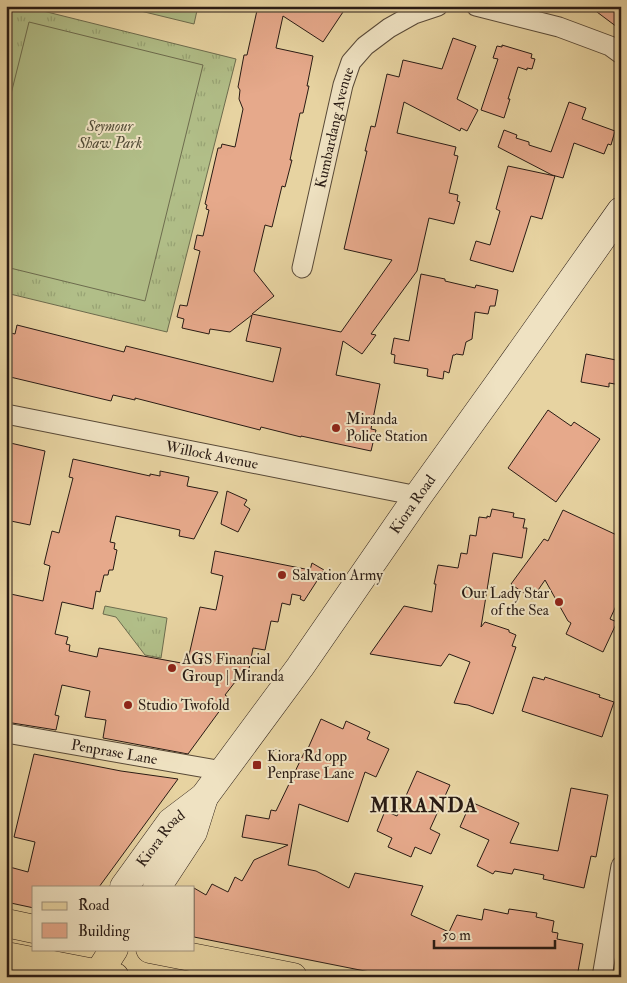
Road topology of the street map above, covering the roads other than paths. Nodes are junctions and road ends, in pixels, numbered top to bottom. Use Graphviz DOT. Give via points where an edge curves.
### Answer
graph roads {
  1 [pos="438,6"];
  2 [pos="476,6"];
  3 [pos="621,54"];
  4 [pos="621,211"];
  5 [pos="302,268"];
  6 [pos="6,414"];
  7 [pos="418,496"];
  8 [pos="6,733"];
  9 [pos="223,771"];
  10 [pos="204,797"];
  11 [pos="621,866"];
  12 [pos="125,886"];
  13 [pos="157,886"];
  14 [pos="6,923"];
  15 [pos="32,928"];
  16 [pos="113,950"];
  17 [pos="155,950"];
  18 [pos="6,956"];
  19 [pos="92,967"];
  20 [pos="293,977"];
  21 [pos="602,977"];
  1 -- 5 [label="street, Kumbardang Avenue" via="414,14 389,28 350,62"];
  2 -- 3 [label="street" via="559,28 610,46"];
  4 -- 7 [label="main road, Kiora Road"];
  6 -- 7 [label="street, Willock Avenue"];
  7 -- 9 [label="main road, Kiora Road" via="300,667"];
  8 -- 9 [label="street, Penprase Lane"];
  9 -- 10 [label="main road, Kiora Road"];
  10 -- 12 [label="main road, Kiora Road" via="171,822"];
  10 -- 13 [label="main road, Kiora Road" via="193,832"];
  11 -- 21 [label="street"];
  14 -- 15 [label="main road"];
  16 -- 19 [label="main road"];
  17 -- 20 [label="main road"];
  18 -- 19 [label="main road"];
}
